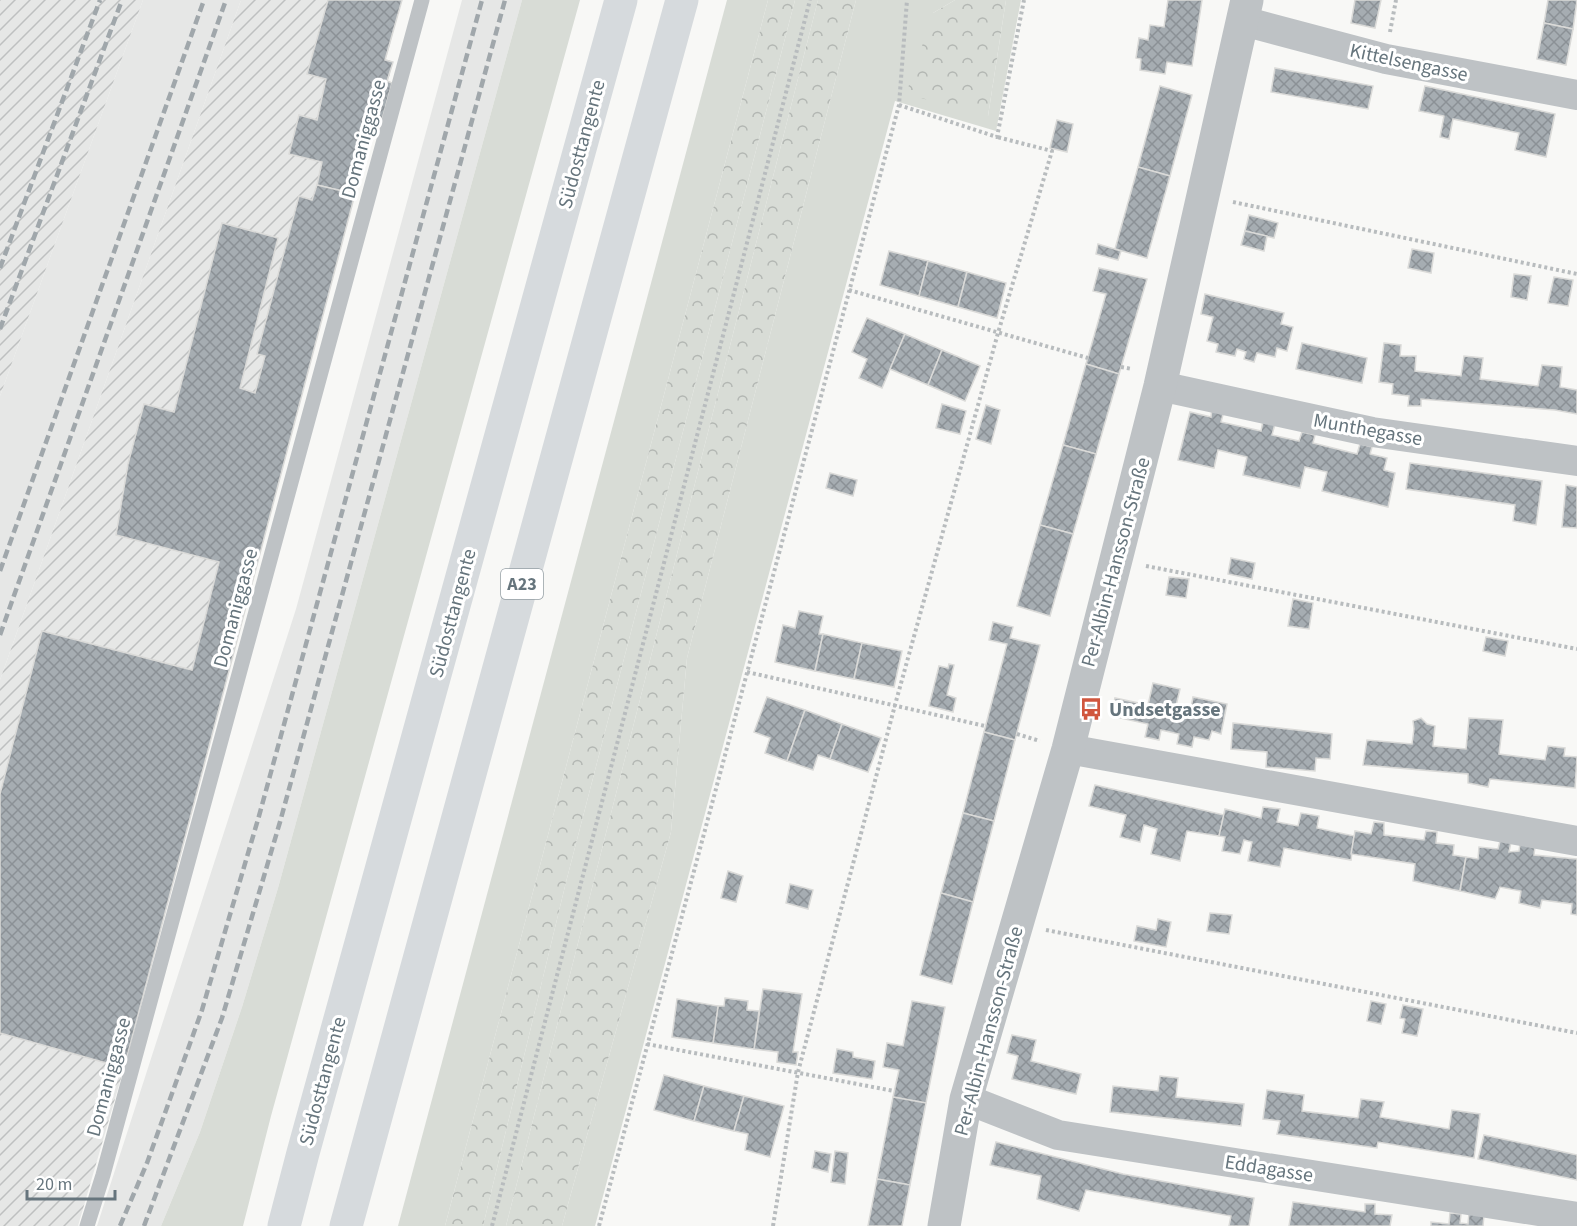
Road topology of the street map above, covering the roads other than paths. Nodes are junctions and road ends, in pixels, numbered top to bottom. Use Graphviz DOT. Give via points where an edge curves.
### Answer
graph roads {
  1 [pos="422,0"];
  2 [pos="621,0"];
  3 [pos="682,0"];
  4 [pos="1245,10"];
  5 [pos="1577,96"];
  6 [pos="1160,387"];
  7 [pos="1577,461"];
  8 [pos="1068,748"];
  9 [pos="1577,841"];
  10 [pos="966,1099"];
  11 [pos="1577,1217"];
  12 [pos="87,1226"];
  13 [pos="284,1226"];
  14 [pos="346,1226"];
  15 [pos="944,1226"];
  1 -- 12 [label="lane, Domaniggasse"];
  2 -- 13 [label="highway, Südosttangente"];
  3 -- 14 [label="highway, A23"];
  4 -- 5 [label="street, Kittelsengasse" via="1386,59"];
  4 -- 6 [label="street, Per-Albin-Hansson-Straße"];
  6 -- 7 [label="street, Munthegasse" via="1372,432"];
  6 -- 8 [label="street, Per-Albin-Hansson-Straße"];
  8 -- 9 [label="street"];
  8 -- 10 [label="street, Per-Albin-Hansson-Straße"];
  10 -- 11 [label="street, Eddagasse" via="1058,1135"];
  10 -- 15 [label="street, Per-Albin-Hansson-Straße"];
}
